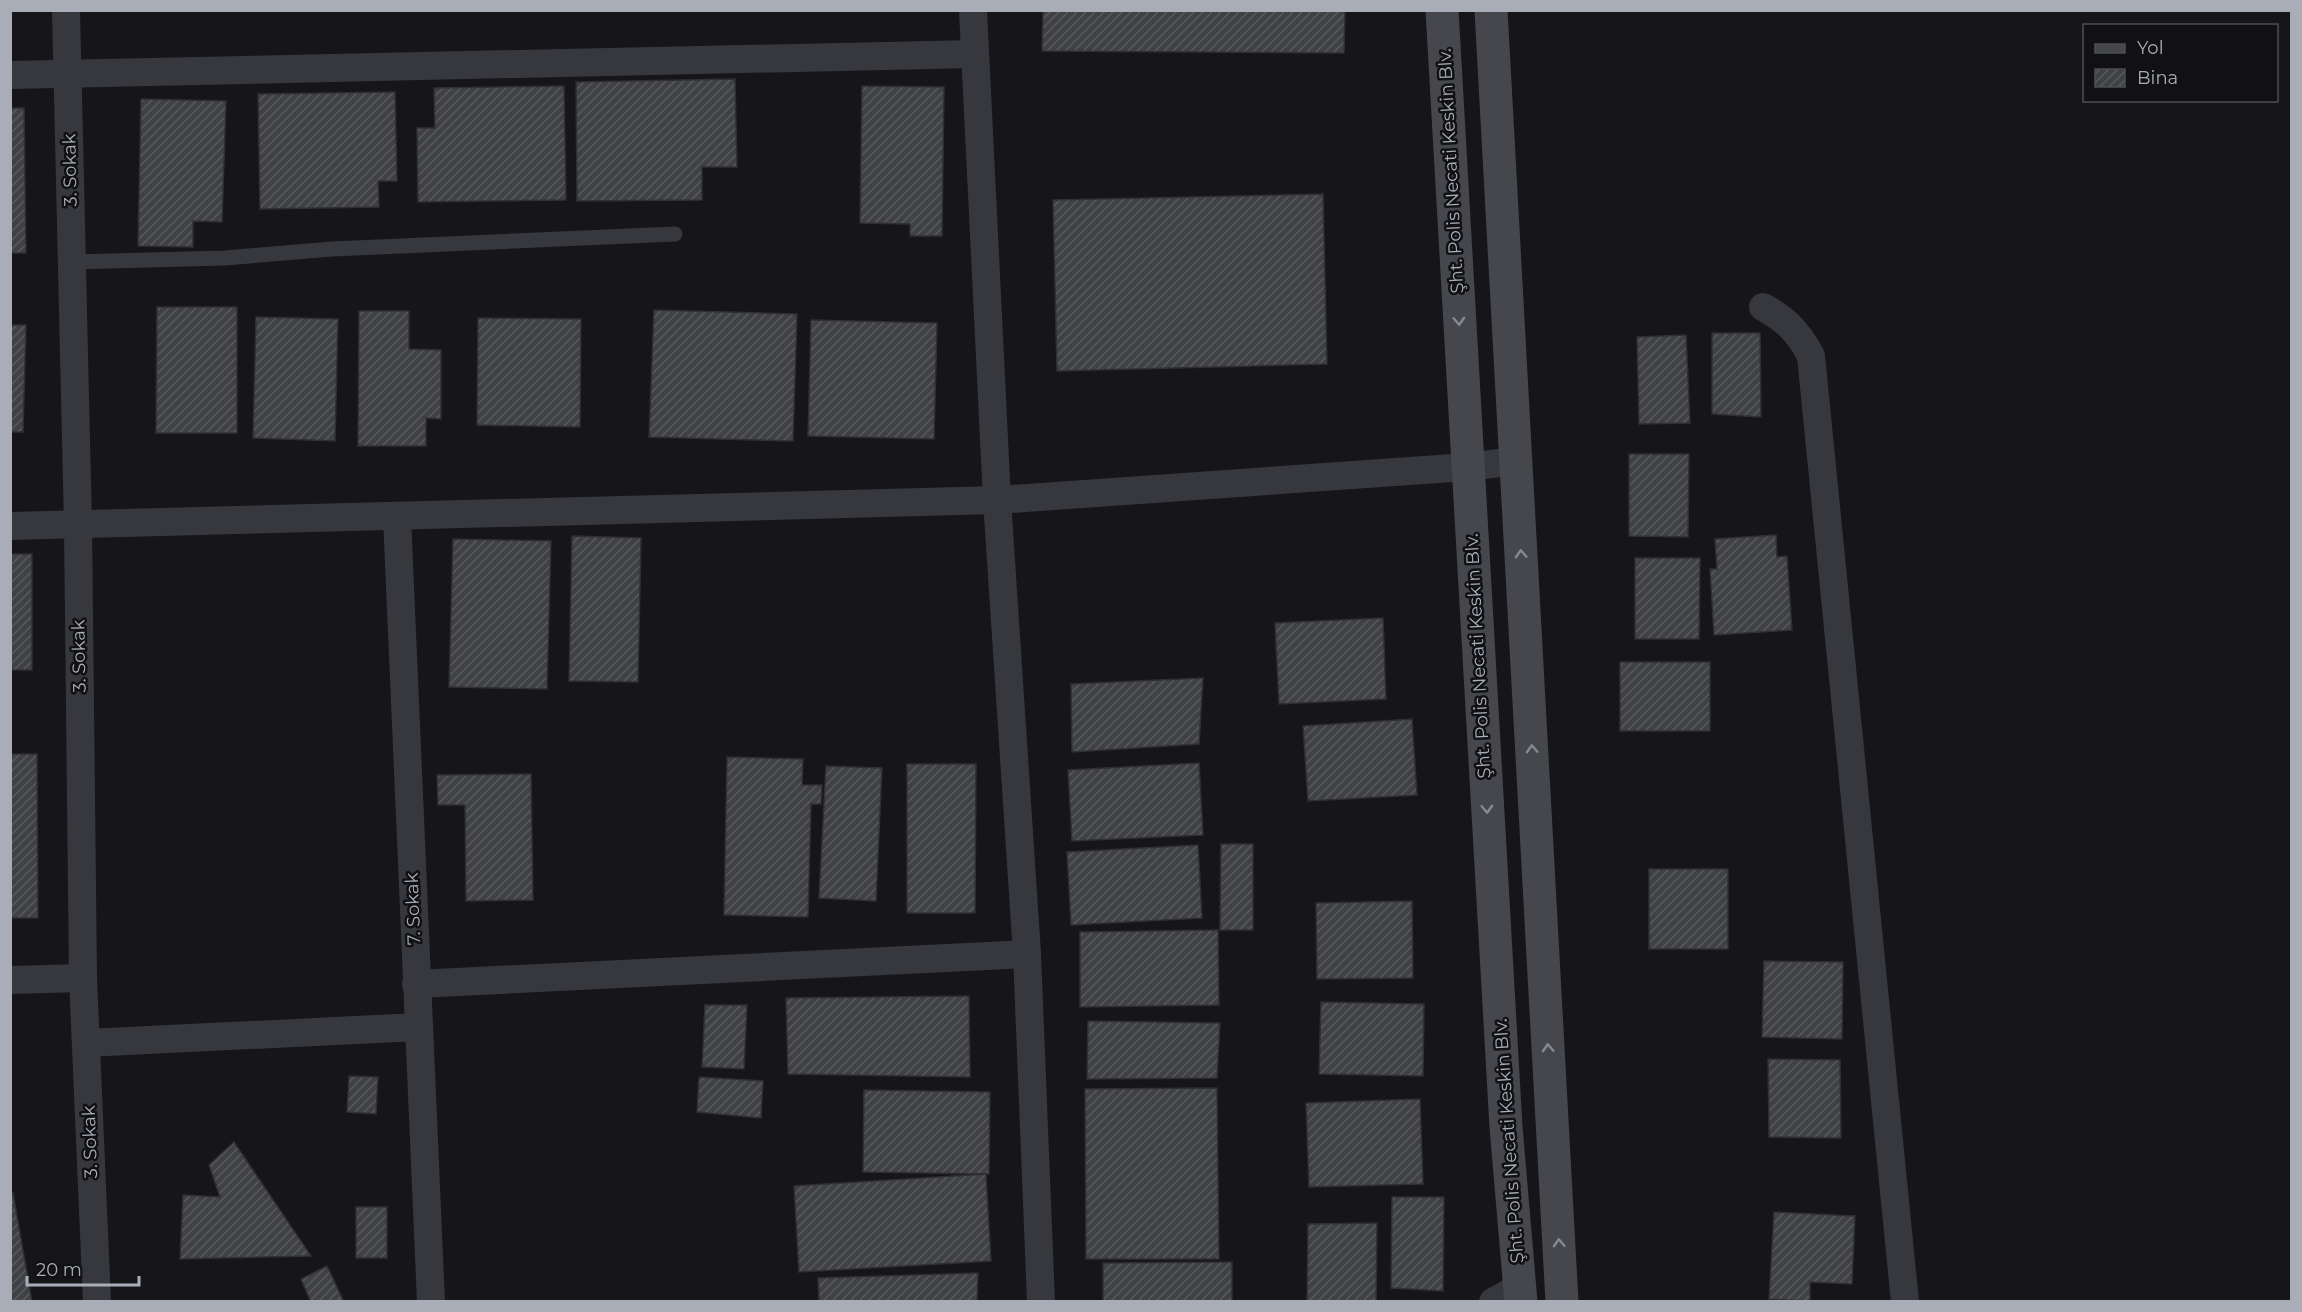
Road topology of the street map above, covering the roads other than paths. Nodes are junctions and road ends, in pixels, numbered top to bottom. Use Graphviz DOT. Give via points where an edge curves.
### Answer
graph roads {
  1 [pos="66,10"];
  2 [pos="973,10"];
  3 [pos="1442,10"];
  4 [pos="1491,10"];
  5 [pos="975,54"];
  6 [pos="68,72"];
  7 [pos="10,75"];
  8 [pos="675,234"];
  9 [pos="72,262"];
  10 [pos="1763,307"];
  11 [pos="1516,461"];
  12 [pos="1467,467"];
  13 [pos="997,500"];
  14 [pos="397,517"];
  15 [pos="78,525"];
  16 [pos="10,526"];
  17 [pos="1027,954"];
  18 [pos="83,978"];
  19 [pos="10,980"];
  20 [pos="416,984"];
  21 [pos="418,1027"];
  22 [pos="86,1043"];
  23 [pos="1511,1297"];
  24 [pos="97,1302"];
  25 [pos="431,1302"];
  26 [pos="1041,1302"];
  27 [pos="1562,1302"];
  28 [pos="1905,1302"];
  1 -- 6 [label="street, 3. Sokak"];
  2 -- 5 [label="street"];
  3 -- 12 [label="street, Şht. Polis Necati Keskin Blv., one-way"];
  4 -- 11 [label="street"];
  5 -- 6 [label="street"];
  5 -- 13 [label="street"];
  6 -- 7 [label="street"];
  6 -- 9 [label="street, 3. Sokak"];
  8 -- 9 [label="lane" via="332,249 225,258"];
  9 -- 15 [label="street, 3. Sokak"];
  10 -- 28 [label="street" via="1795,330 1811,356"];
  11 -- 12 [label="street"];
  27 -- 11 [label="street, one-way"];
  12 -- 13 [label="street"];
  12 -- 23 [label="street, Şht. Polis Necati Keskin Blv., one-way" via="1506,1126"];
  13 -- 14 [label="street"];
  13 -- 17 [label="street"];
  14 -- 15 [label="street"];
  14 -- 20 [label="street, 7. Sokak"];
  15 -- 16 [label="street"];
  15 -- 18 [label="street, 3. Sokak"];
  17 -- 20 [label="street"];
  17 -- 26 [label="street"];
  18 -- 19 [label="street"];
  18 -- 22 [label="street, 3. Sokak"];
  20 -- 21 [label="street, 7. Sokak"];
  21 -- 22 [label="street"];
  21 -- 25 [label="street, 7. Sokak"];
  22 -- 24 [label="street, 3. Sokak"];
}
